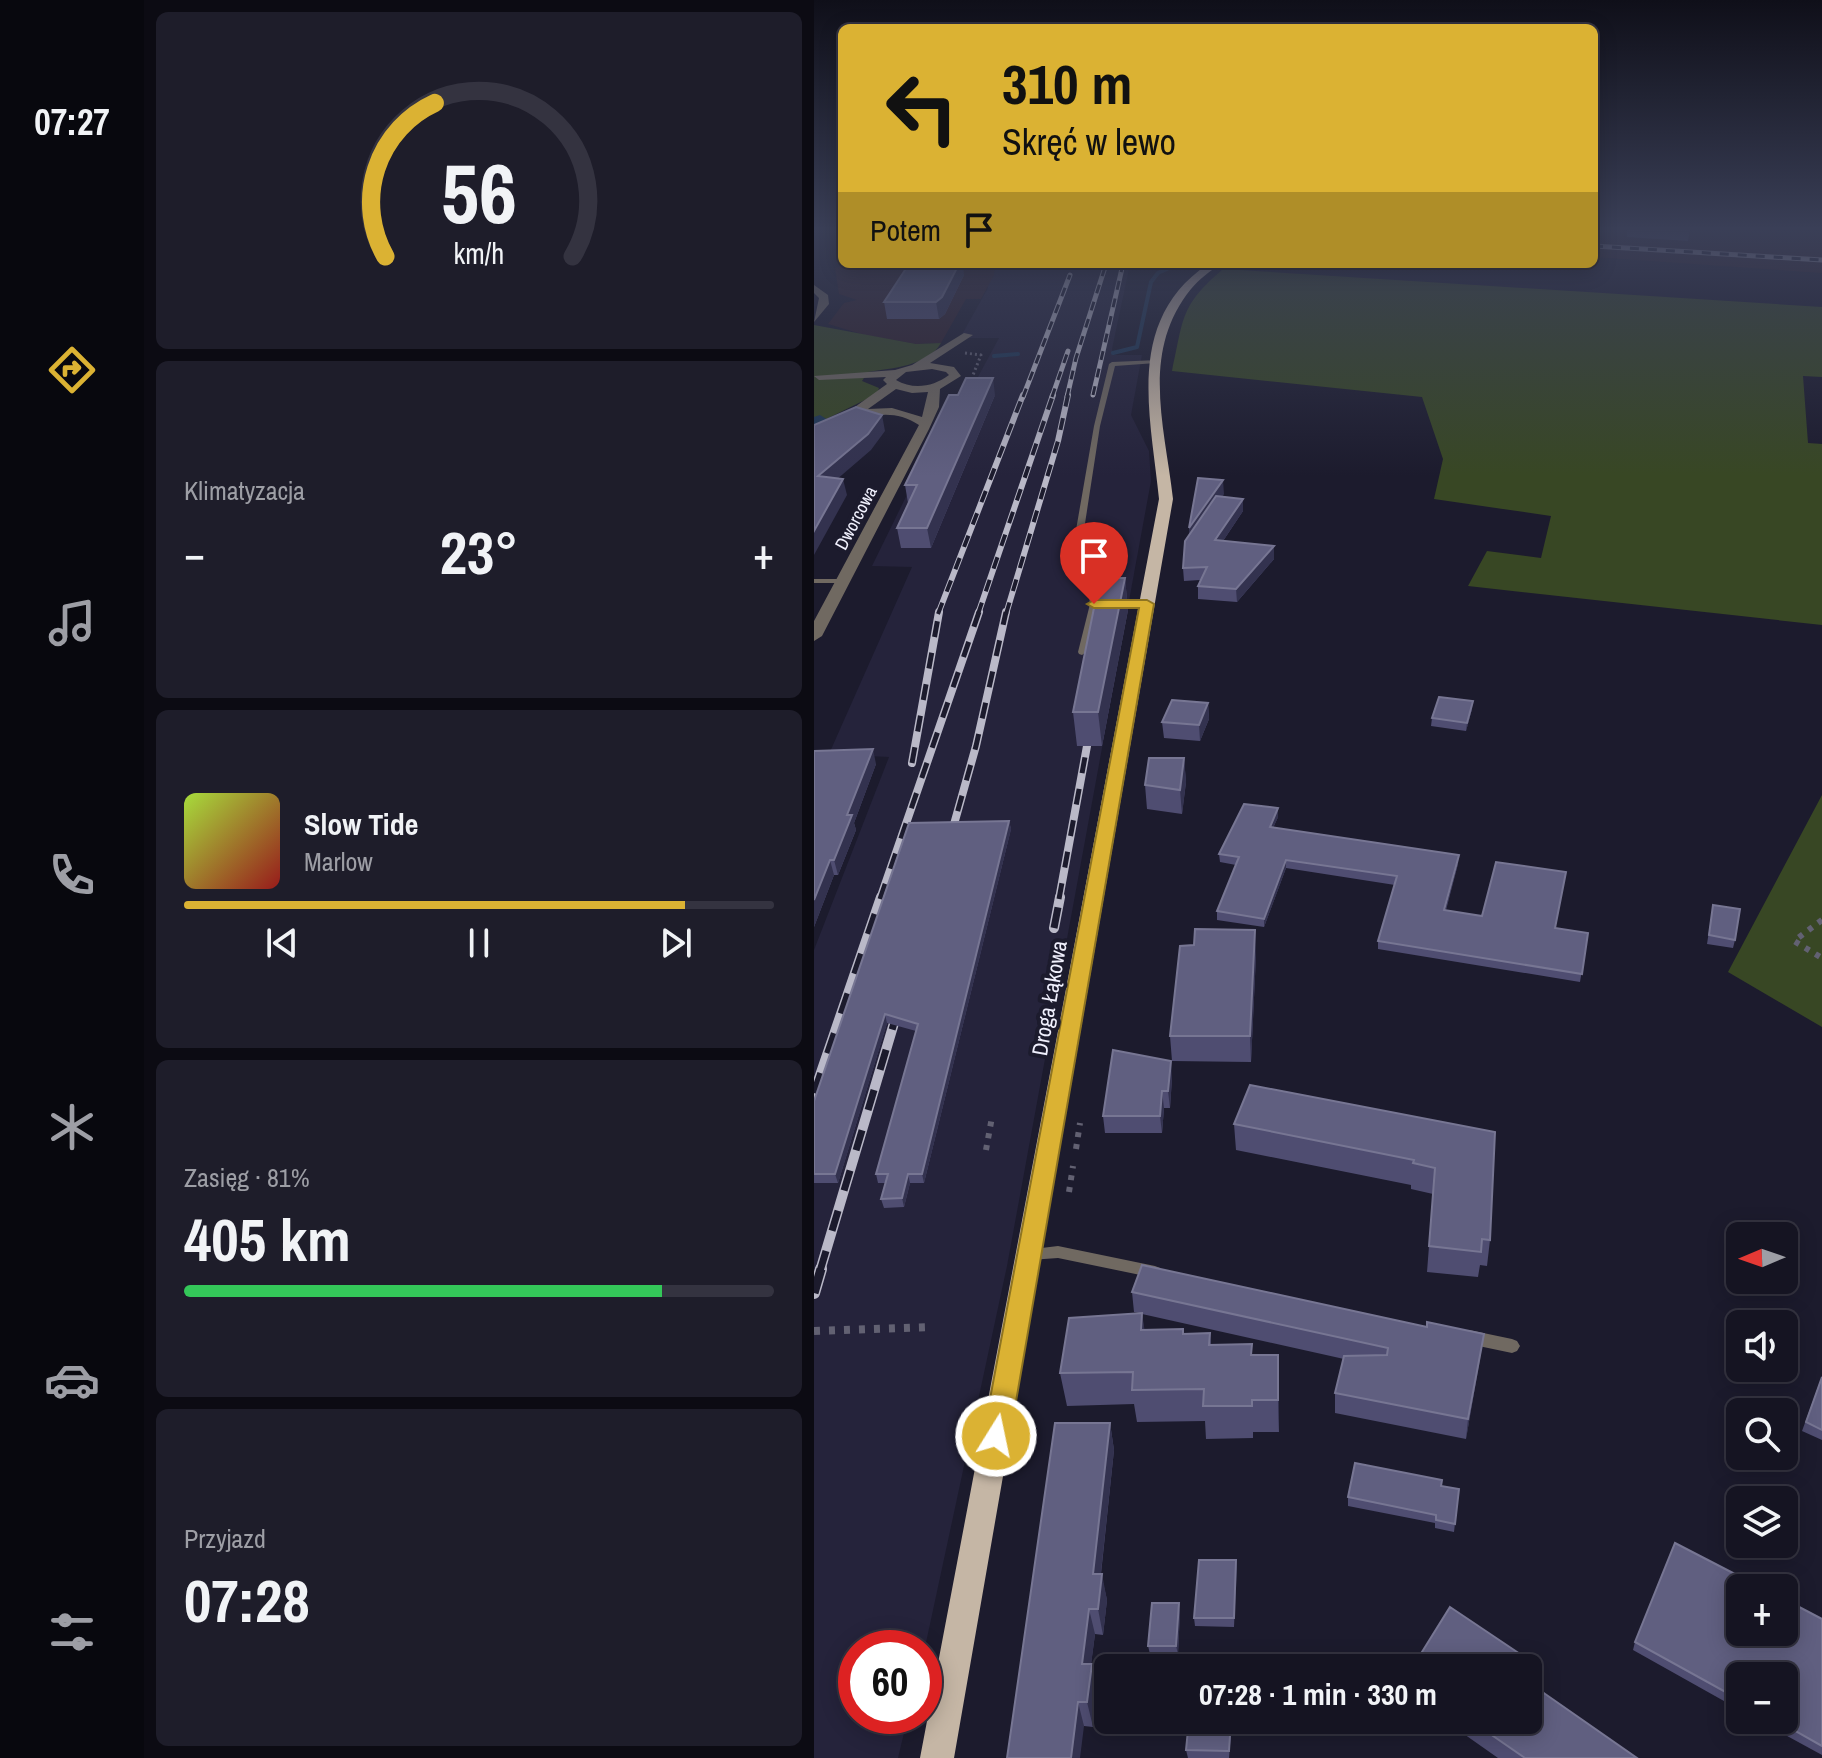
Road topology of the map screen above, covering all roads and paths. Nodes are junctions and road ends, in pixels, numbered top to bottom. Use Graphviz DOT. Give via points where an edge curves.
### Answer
graph roads {
  1 [pos="1173,312"];
  2 [pos="985,345"];
  3 [pos="981,355"];
  4 [pos="1156,361"];
  5 [pos="915,367"];
  6 [pos="946,368"];
  7 [pos="816,377"];
  8 [pos="893,380"];
  9 [pos="934,387"];
  10 [pos="910,389"];
  11 [pos="863,413"];
  12 [pos="849,417"];
  13 [pos="926,420"];
  14 [pos="814,432"];
  15 [pos="814,581"];
  16 [pos="843,581"];
  17 [pos="1094,604"];
  18 [pos="1147,604"];
  19 [pos="814,636"];
  20 [pos="1082,652"];
  21 [pos="1822,920"];
  22 [pos="1822,958"];
  23 [pos="992,1117"];
  24 [pos="1080,1123"];
  25 [pos="1076,1149"];
  26 [pos="986,1150"];
  27 [pos="1073,1166"];
  28 [pos="1069,1192"];
  29 [pos="1029,1254"];
  30 [pos="1170,1275"];
  31 [pos="930,1327"];
  32 [pos="814,1331"];
  33 [pos="1451,1333"];
  34 [pos="1512,1346"];
  35 [pos="937,1758"];
  1 -- 4 [label="main road, Droga Łąkowa"];
  2 -- 3 [label="path"];
  4 -- 17 [label="lane" via="1112,364 1080,530"];
  4 -- 18 [label="main road, Droga Łąkowa" via="1152,380 1166,499"];
  5 -- 6 [label="street"];
  5 -- 6 [label="street" via="968,335"];
  5 -- 8 [label="street"];
  6 -- 9 [label="street, Dworcowa" via="955,376"];
  7 -- 8 [label="street"];
  8 -- 10 [label="street"];
  8 -- 12 [label="street"];
  9 -- 10 [label="street"];
  9 -- 13 [label="street, Dworcowa"];
  10 -- 11 [label="street"];
  10 -- 13 [label="street"];
  11 -- 12 [label="street"];
  11 -- 13 [label="street" via="897,412"];
  12 -- 14 [label="street"];
  13 -- 16 [label="street, Dworcowa"];
  15 -- 16 [label="lane"];
  16 -- 19 [label="street, Dworcowa"];
  17 -- 18 [label="lane"];
  17 -- 20 [label="lane"];
  18 -- 29 [label="main road, Droga Łąkowa"];
  21 -- 22 [label="path" via="1794,941"];
  23 -- 26 [label="path"];
  24 -- 25 [label="path"];
  27 -- 28 [label="path"];
  29 -- 30 [label="lane" via="1058,1252"];
  29 -- 35 [label="main road, Droga Łąkowa"];
  31 -- 32 [label="path"];
  33 -- 34 [label="lane"];
}
